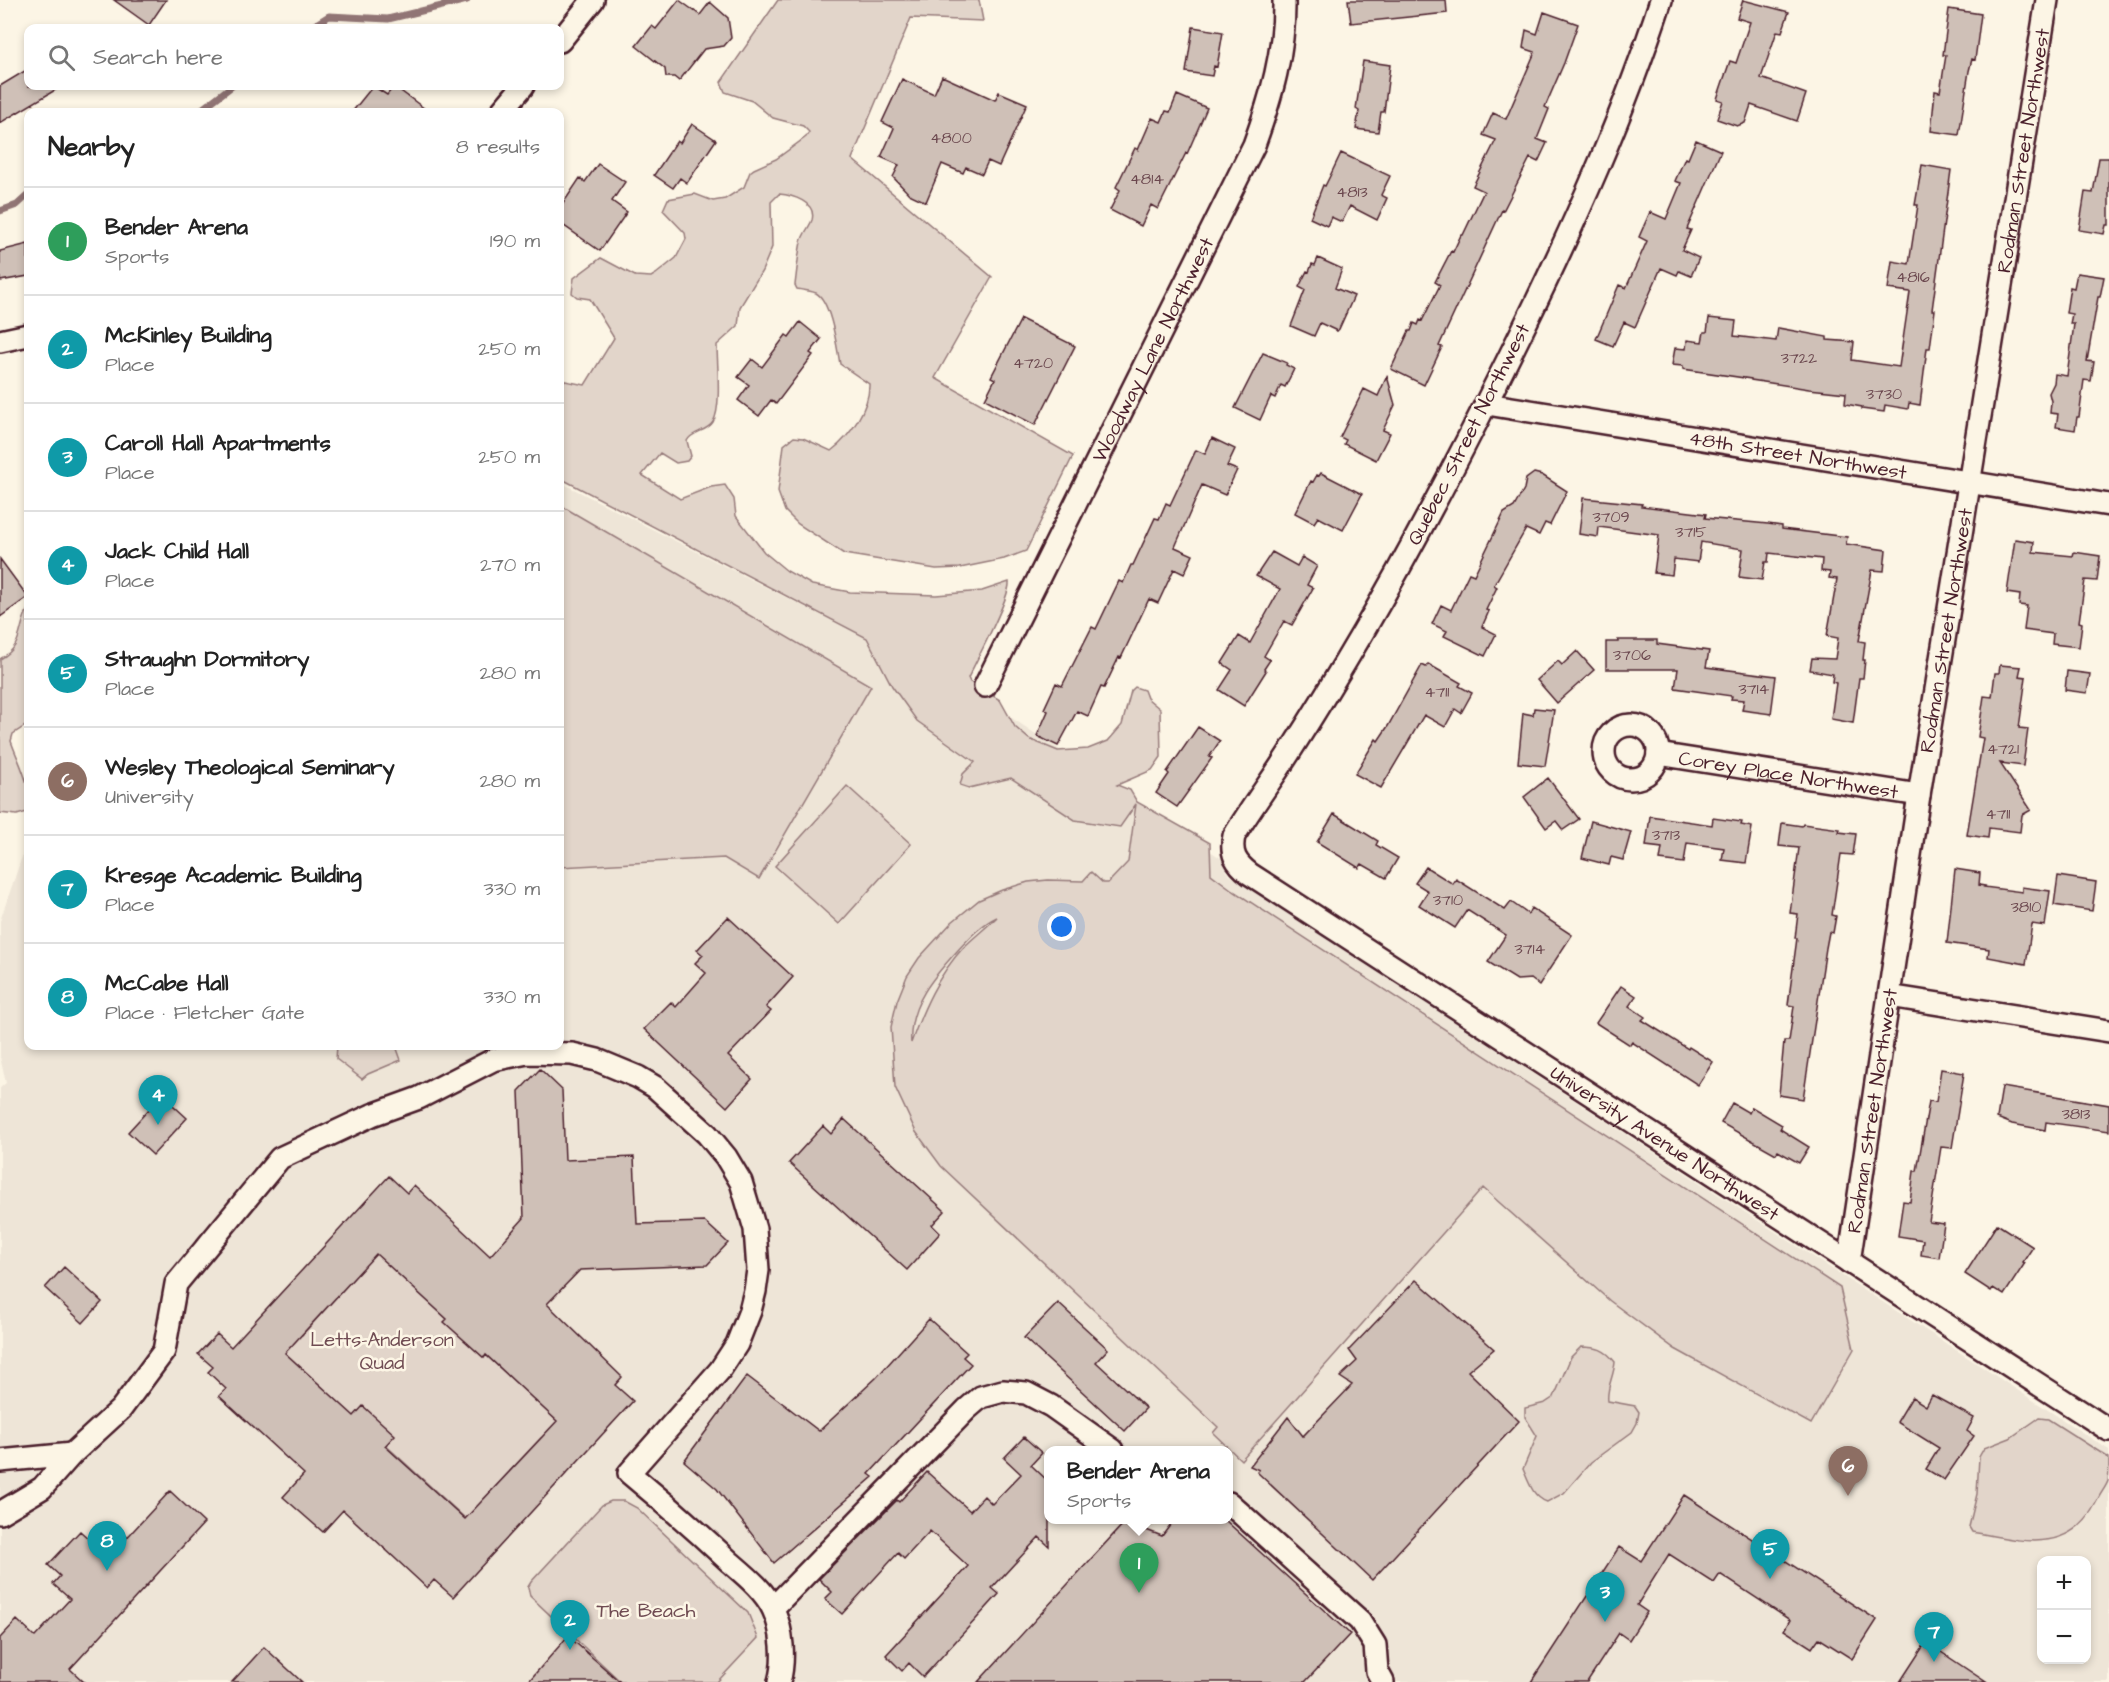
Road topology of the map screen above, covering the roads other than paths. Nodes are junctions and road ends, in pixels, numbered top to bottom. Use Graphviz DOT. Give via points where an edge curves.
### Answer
graph roads {
  1 [pos="593,0"];
  2 [pos="1284,0"];
  3 [pos="1661,0"];
  4 [pos="2047,0"];
  5 [pos="564,36"];
  6 [pos="520,90"];
  7 [pos="504,108"];
  8 [pos="24,336"];
  9 [pos="0,341"];
  10 [pos="1487,404"];
  11 [pos="1970,483"];
  12 [pos="2109,505"];
  13 [pos="985,686"];
  14 [pos="1658,754"];
  15 [pos="1919,795"];
  16 [pos="1232,846"];
  17 [pos="1889,996"];
  18 [pos="2109,1031"];
  19 [pos="1849,1262"];
  20 [pos="2109,1430"];
  21 [pos="1107,1446"];
  22 [pos="72,1454"];
  23 [pos="0,1461"];
  24 [pos="1233,1507"];
  25 [pos="0,1513"];
  26 [pos="773,1608"];
  27 [pos="779,1682"];
  28 [pos="1383,1682"];
  1 -- 5 [label="street"];
  2 -- 13 [label="street, Woodway Lane Northwest" via="1284,33 1277,71 1254,145"];
  3 -- 10 [label="street, Quebec Street Northwest" via="1599,167"];
  4 -- 11 [label="street, Rodman Street Northwest"];
  6 -- 7 [label="street"];
  8 -- 9 [label="street"];
  10 -- 11 [label="street, 48th Street Northwest"];
  10 -- 16 [label="street, Quebec Street Northwest" via="1362,633 1234,836"];
  11 -- 12 [label="street, 48th Street Northwest"];
  11 -- 15 [label="street, Rodman Street Northwest"];
  14 -- 15 [label="street, Corey Place Northwest"];
  15 -- 17 [label="street, Rodman Street Northwest"];
  16 -- 19 [label="street, University Avenue Northwest" via="1238,865 1250,874"];
  17 -- 18 [label="street"];
  17 -- 19 [label="street, Rodman Street Northwest"];
  19 -- 20 [label="street, University Avenue Northwest"];
  21 -- 26 [label="street" via="1026,1393 1003,1391 981,1397"];
  22 -- 23 [label="street"];
  22 -- 25 [label="street" via="42,1488"];
  22 -- 26 [label="street" via="121,1409 164,1351 176,1284 280,1158 372,1115 419,1098 493,1060 544,1052 572,1054 597,1060 655,1087 707,1134 741,1182 758,1249 755,1291 744,1328 720,1370 629,1473 754,1584"];
  24 -- 28 [label="street" via="1360,1621 1375,1644 1377,1671"];
  26 -- 27 [label="street" via="781,1634"];
}
